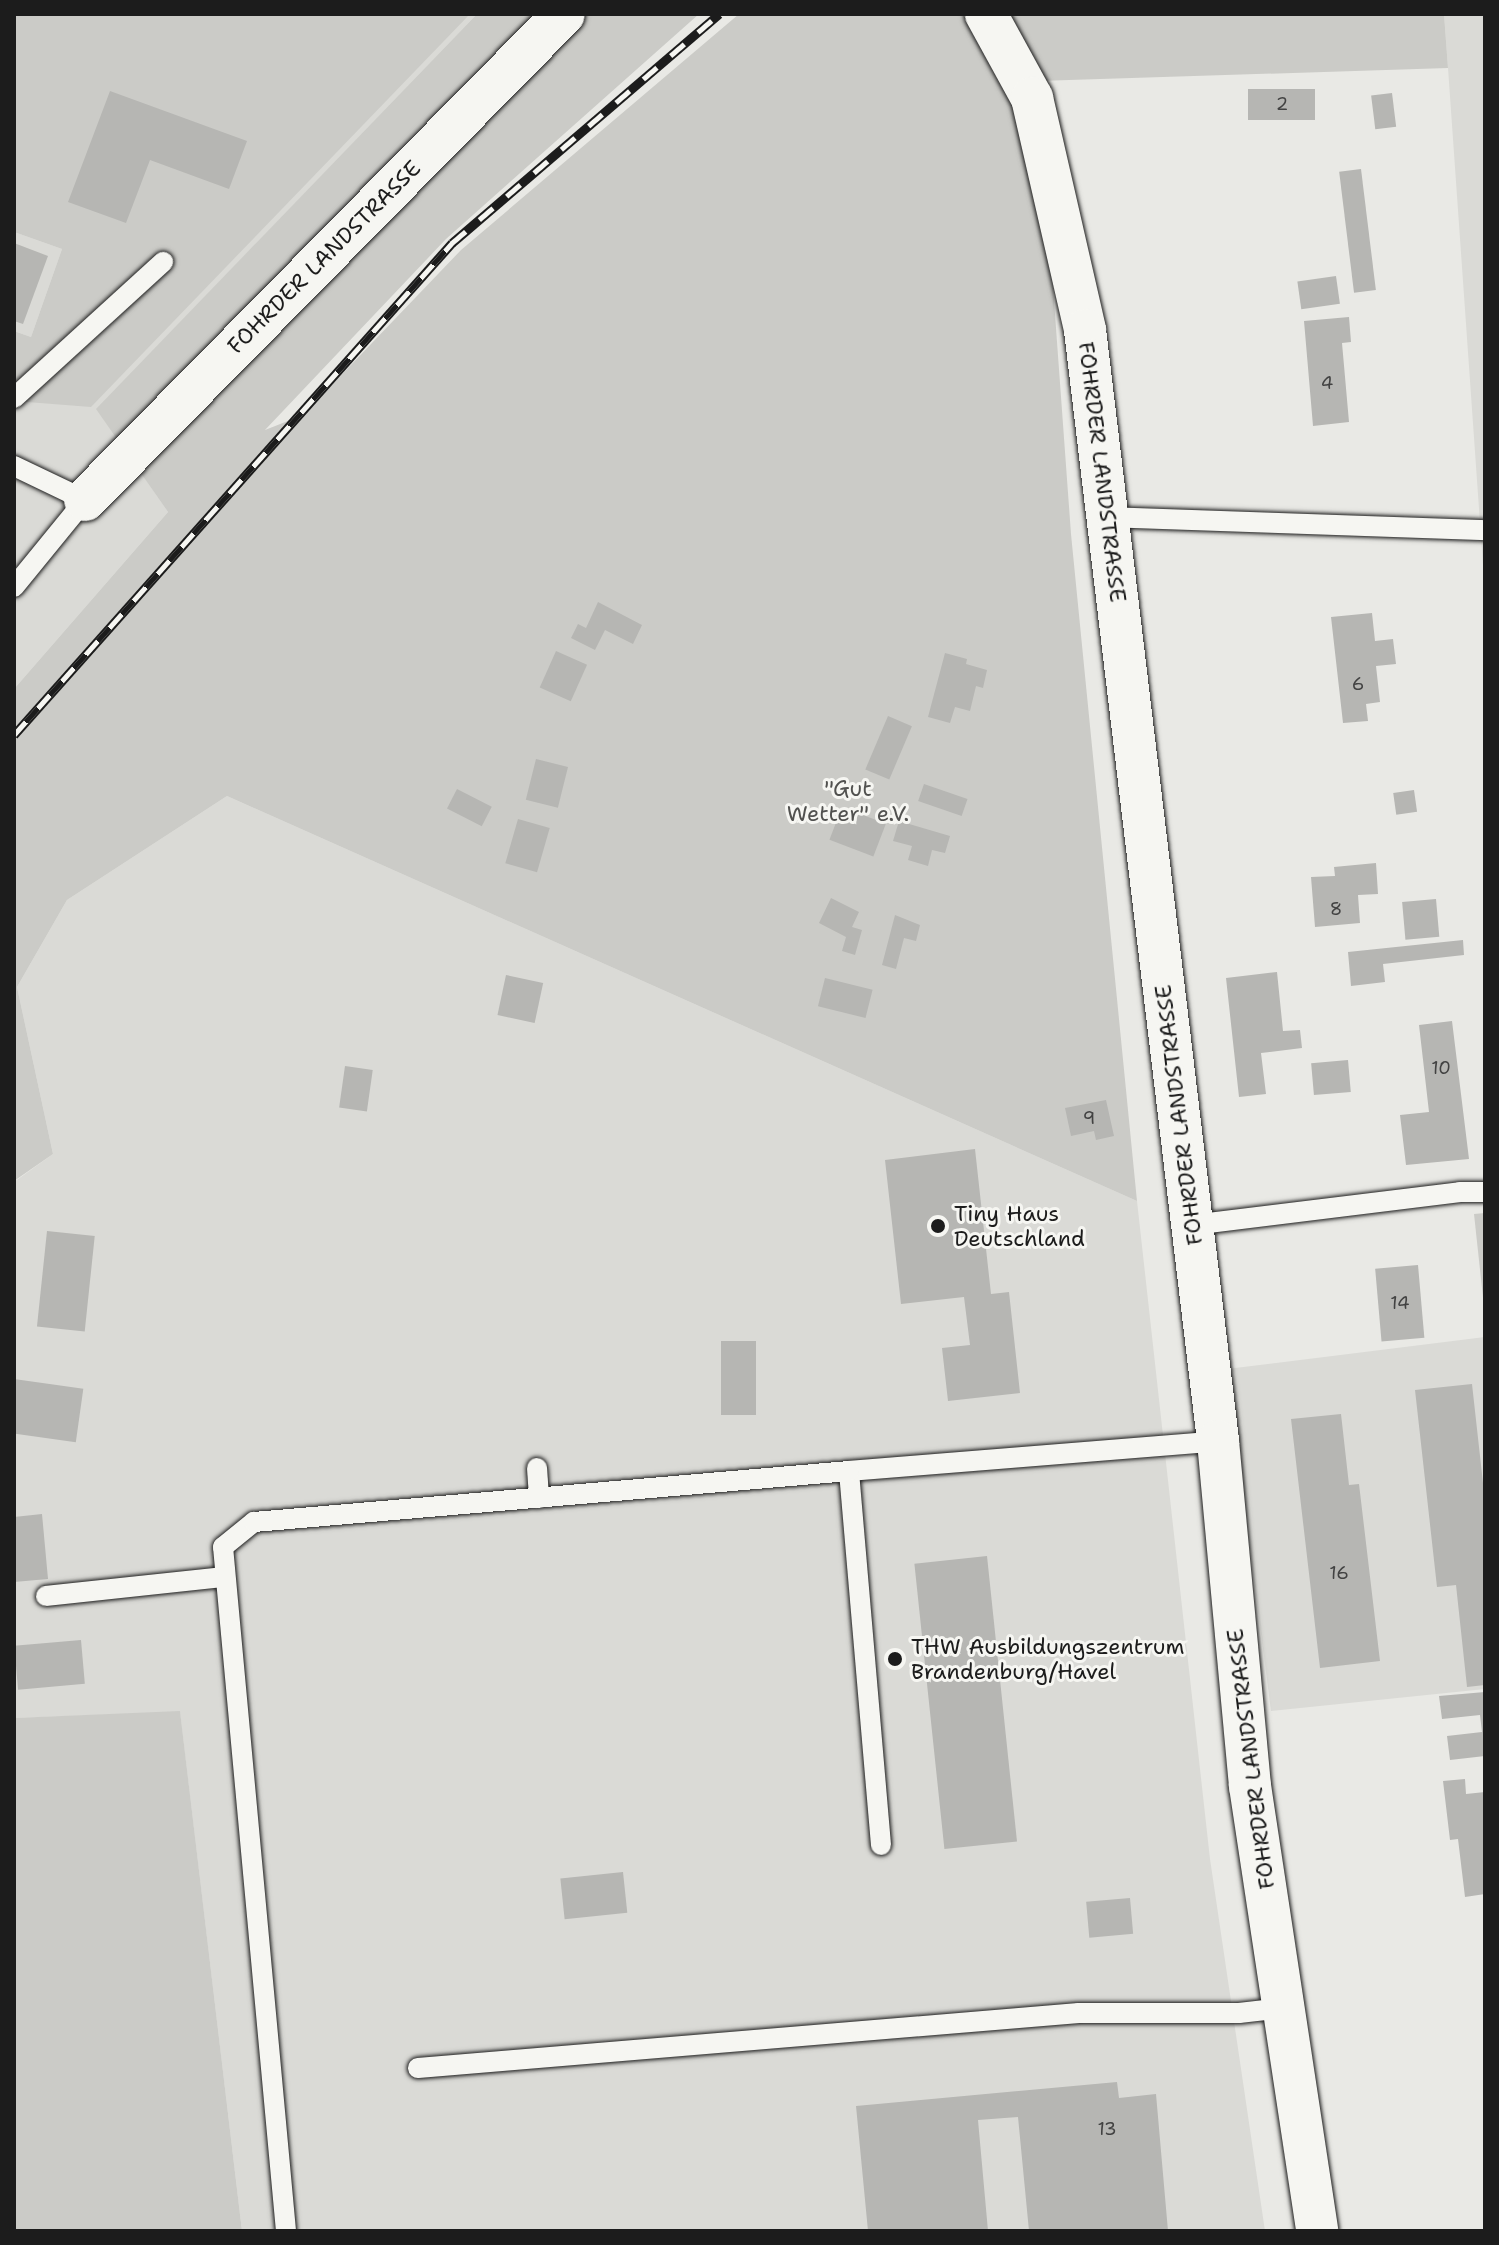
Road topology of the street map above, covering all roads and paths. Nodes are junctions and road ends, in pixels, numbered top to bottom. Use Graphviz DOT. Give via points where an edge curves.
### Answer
graph roads {
  1 [pos="564,14"];
  2 [pos="986,14"];
  3 [pos="163,262"];
  4 [pos="14,398"];
  5 [pos="14,466"];
  6 [pos="85,500"];
  7 [pos="1108,517"];
  8 [pos="1485,530"];
  9 [pos="14,587"];
  10 [pos="1485,1192"];
  11 [pos="1192,1225"];
  12 [pos="1218,1441"];
  13 [pos="537,1468"];
  14 [pos="849,1471"];
  15 [pos="539,1498"];
  16 [pos="224,1577"];
  17 [pos="46,1596"];
  18 [pos="881,1845"];
  19 [pos="1283,2008"];
  20 [pos="418,2068"];
  21 [pos="286,2231"];
  22 [pos="1317,2231"];
  1 -- 6 [label="street, FOHRDER LANDSTRASSE"];
  2 -- 7 [label="street, FOHRDER LANDSTRASSE" via="1032,98 1085,330"];
  3 -- 4 [label="lane"];
  5 -- 6 [label="lane"];
  6 -- 9 [label="lane, FOHRDER LANDSTRASSE"];
  7 -- 8 [label="lane"];
  7 -- 11 [label="street, FOHRDER LANDSTRASSE"];
  10 -- 11 [label="lane"];
  11 -- 12 [label="street, FOHRDER LANDSTRASSE"];
  12 -- 14 [label="lane"];
  12 -- 19 [label="street, FOHRDER LANDSTRASSE" via="1250,1786"];
  13 -- 15 [label="lane"];
  14 -- 15 [label="lane"];
  14 -- 18 [label="lane"];
  15 -- 16 [label="lane" via="254,1522 223,1547"];
  16 -- 17 [label="lane"];
  16 -- 21 [label="lane"];
  19 -- 20 [label="lane" via="1079,2013"];
  19 -- 22 [label="street, FOHRDER LANDSTRASSE"];
}
